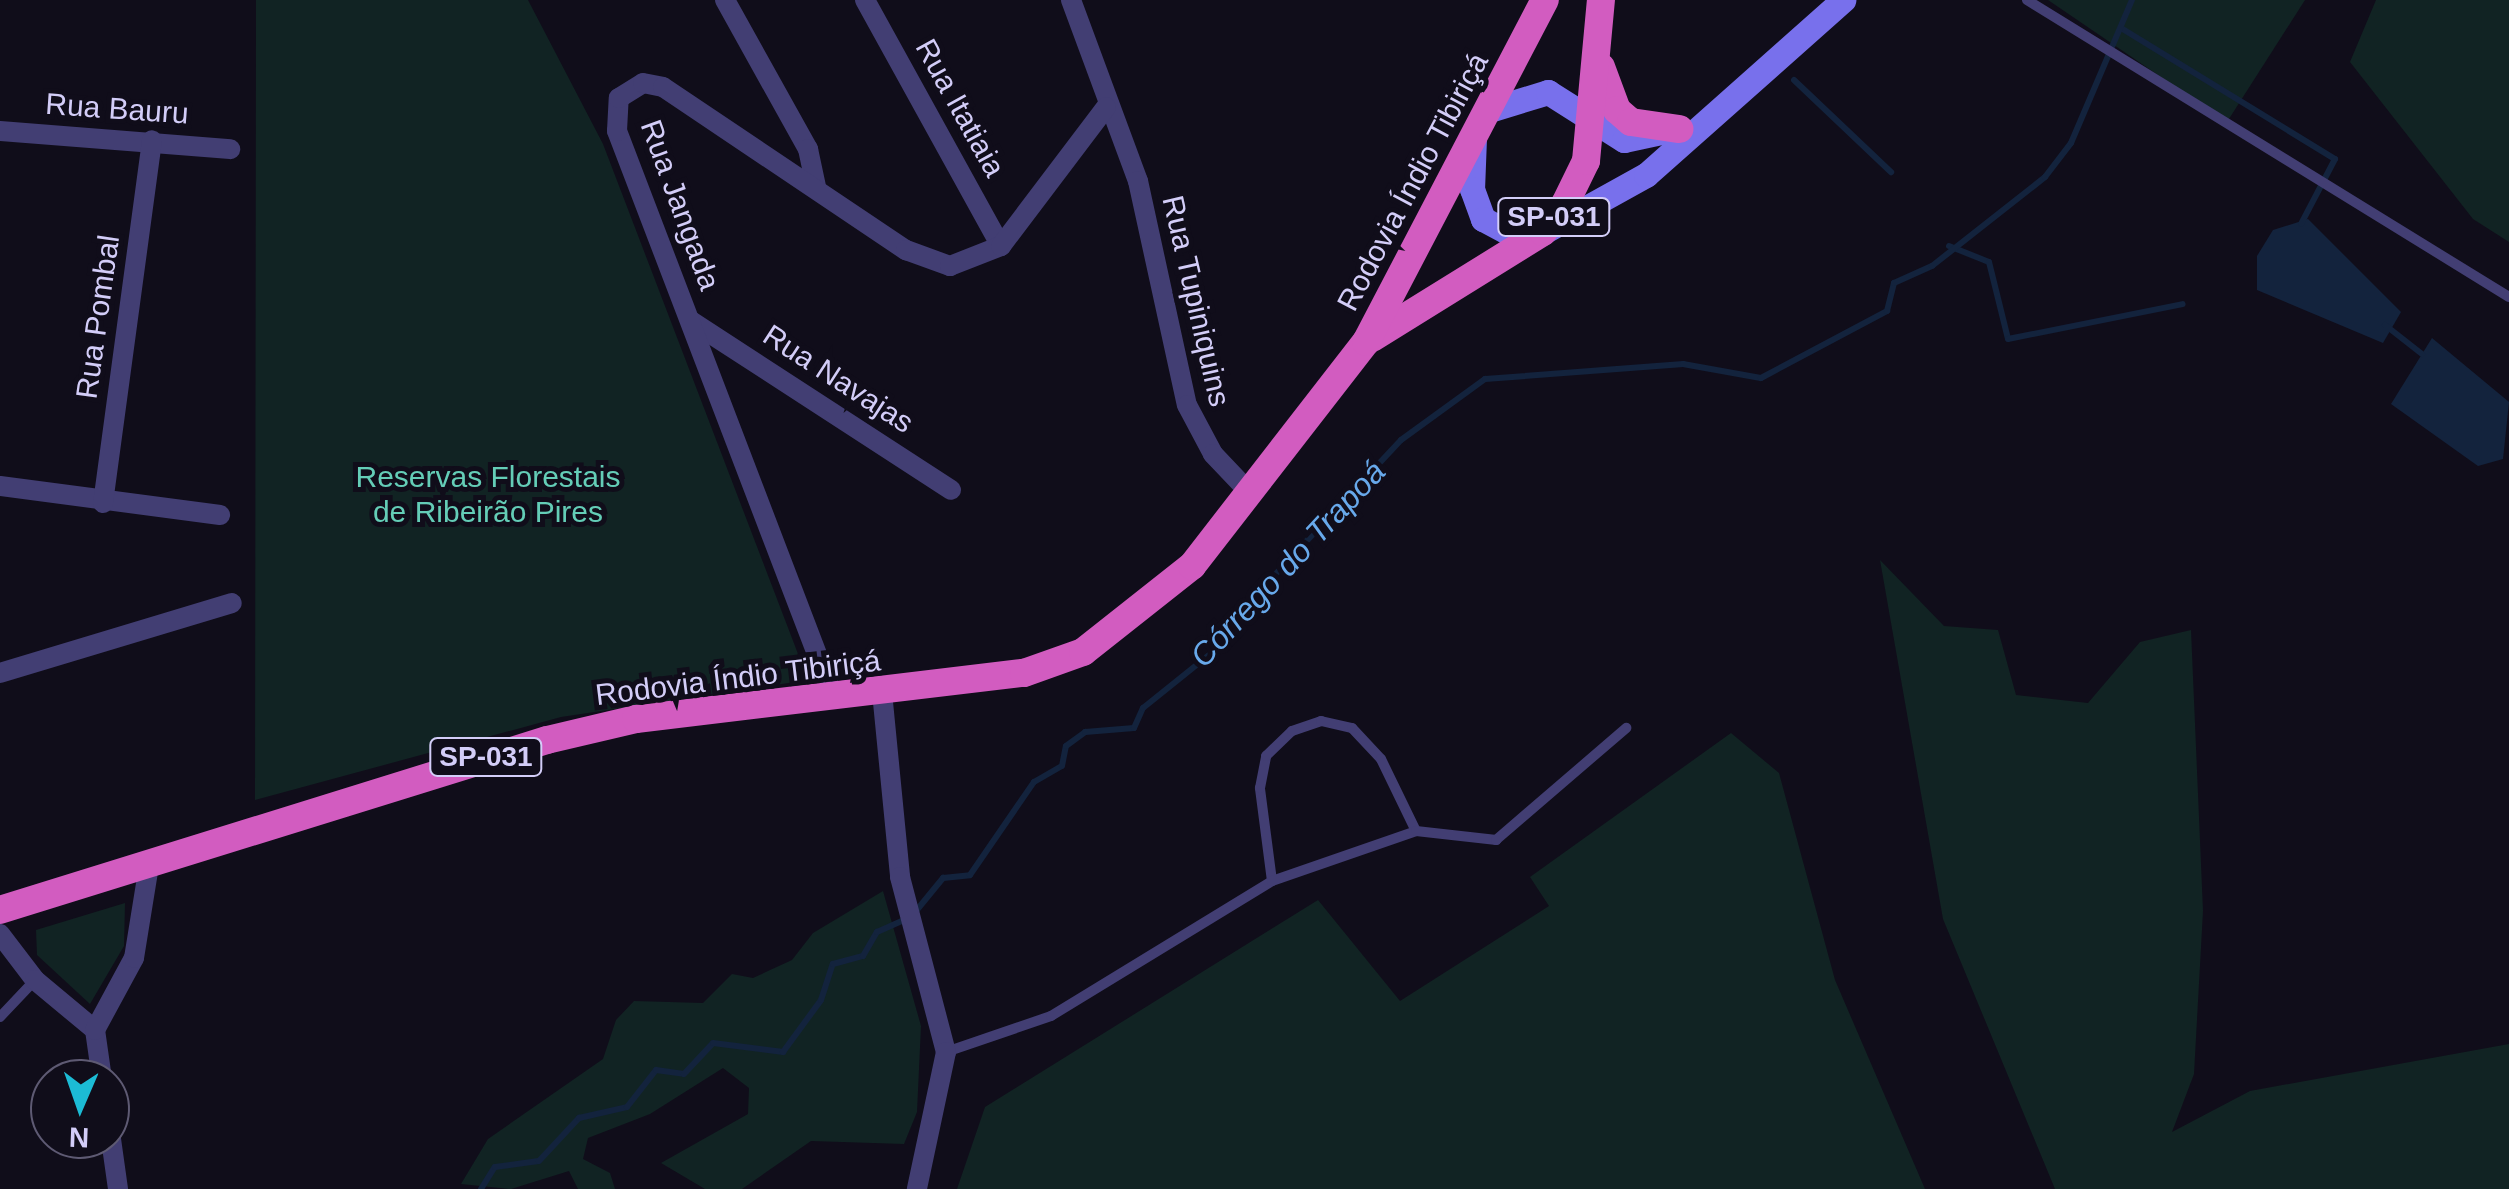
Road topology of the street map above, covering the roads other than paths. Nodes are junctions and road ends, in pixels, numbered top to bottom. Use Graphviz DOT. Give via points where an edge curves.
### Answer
graph roads {
  1 [pos="726,0"];
  2 [pos="865,0"];
  3 [pos="1072,0"];
  4 [pos="1545,0"];
  5 [pos="1601,0"];
  6 [pos="1843,0"];
  7 [pos="2027,0"];
  8 [pos="1596,44"];
  9 [pos="1106,107"];
  10 [pos="1716,112"];
  11 [pos="1591,120"];
  12 [pos="1480,122"];
  13 [pos="1679,129"];
  14 [pos="0,131"];
  15 [pos="152,140"];
  16 [pos="230,149"];
  17 [pos="816,186"];
  18 [pos="1543,232"];
  19 [pos="1001,246"];
  20 [pos="2509,297"];
  21 [pos="690,320"];
  22 [pos="1366,342"];
  23 [pos="0,486"];
  24 [pos="951,490"];
  25 [pos="1251,494"];
  26 [pos="103,503"];
  27 [pos="220,515"];
  28 [pos="232,604"];
  29 [pos="0,673"];
  30 [pos="882,692"];
  31 [pos="833,696"];
  32 [pos="1626,728"];
  33 [pos="1416,831"];
  34 [pos="149,864"];
  35 [pos="1272,881"];
  36 [pos="0,910"];
  37 [pos="0,934"];
  38 [pos="34,980"];
  39 [pos="0,1017"];
  40 [pos="95,1030"];
  41 [pos="946,1052"];
  42 [pos="99,1059"];
  43 [pos="114,1159"];
  44 [pos="118,1189"];
  45 [pos="917,1189"];
  1 -- 17 [label="street" via="808,149"];
  2 -- 19 [label="street, Rua Itatiaia"];
  3 -- 9 [label="street, Rua Tupiniquins"];
  4 -- 12 [label="highway, Rodovia Índio Tibiriçá / SP-031"];
  5 -- 8 [label="highway, Rodovia Índio Tibiriçá / SP-031"];
  6 -- 10 [label="main road"];
  7 -- 20 [label="lane"];
  8 -- 11 [label="highway, Rodovia Índio Tibiriçá / SP-031"];
  8 -- 13 [label="highway" via="1616,110 1632,122"];
  9 -- 19 [label="street"];
  9 -- 25 [label="street, Rua Tupiniquins" via="1138,181 1192,418"];
  10 -- 13 [label="main road"];
  10 -- 18 [label="main road" via="1646,174"];
  11 -- 12 [label="main road" via="1548,92"];
  11 -- 13 [label="main road" via="1624,140"];
  11 -- 18 [label="highway, Rodovia Índio Tibiriçá / SP-031" via="1578,184"];
  12 -- 18 [label="main road" via="1472,189 1483,219 1507,232"];
  12 -- 22 [label="highway, Rodovia Índio Tibiriçá / SP-031"];
  14 -- 15 [label="street, Rua Bauru"];
  15 -- 16 [label="street, Rua Bauru"];
  15 -- 26 [label="street, Rua Pombal"];
  17 -- 19 [label="street, Rua Jangada" via="906,250 950,266"];
  17 -- 21 [label="street, Rua Jangada" via="662,86 628,87 617,132"];
  18 -- 22 [label="highway, Rodovia Índio Tibiriçá / SP-031"];
  21 -- 24 [label="street, Rua Navajas"];
  21 -- 31 [label="street, Rua Jangada"];
  22 -- 25 [label="highway, Rodovia Índio Tibiriçá / SP-031"];
  23 -- 26 [label="street"];
  25 -- 30 [label="highway, Rodovia Índio Tibiriçá / SP-031" via="1152,603 1083,652 1024,672"];
  26 -- 27 [label="street"];
  28 -- 29 [label="street"];
  30 -- 31 [label="highway, Rodovia Índio Tibiriçá / SP-031"];
  30 -- 41 [label="street" via="900,877"];
  31 -- 34 [label="highway, Rodovia Índio Tibiriçá / SP-031" via="547,740"];
  32 -- 33 [label="lane" via="1496,840"];
  33 -- 35 [label="lane"];
  33 -- 35 [label="lane" via="1380,759 1352,728 1322,721 1292,731 1266,756 1260,788"];
  34 -- 36 [label="highway, Rodovia Índio Tibiriçá / SP-031"];
  34 -- 40 [label="street" via="134,958"];
  35 -- 41 [label="lane" via="1050,1016"];
  37 -- 38 [label="street"];
  38 -- 39 [label="lane"];
  38 -- 40 [label="street"];
  40 -- 42 [label="street"];
  41 -- 45 [label="street"];
  43 -- 44 [label="street"];
}
